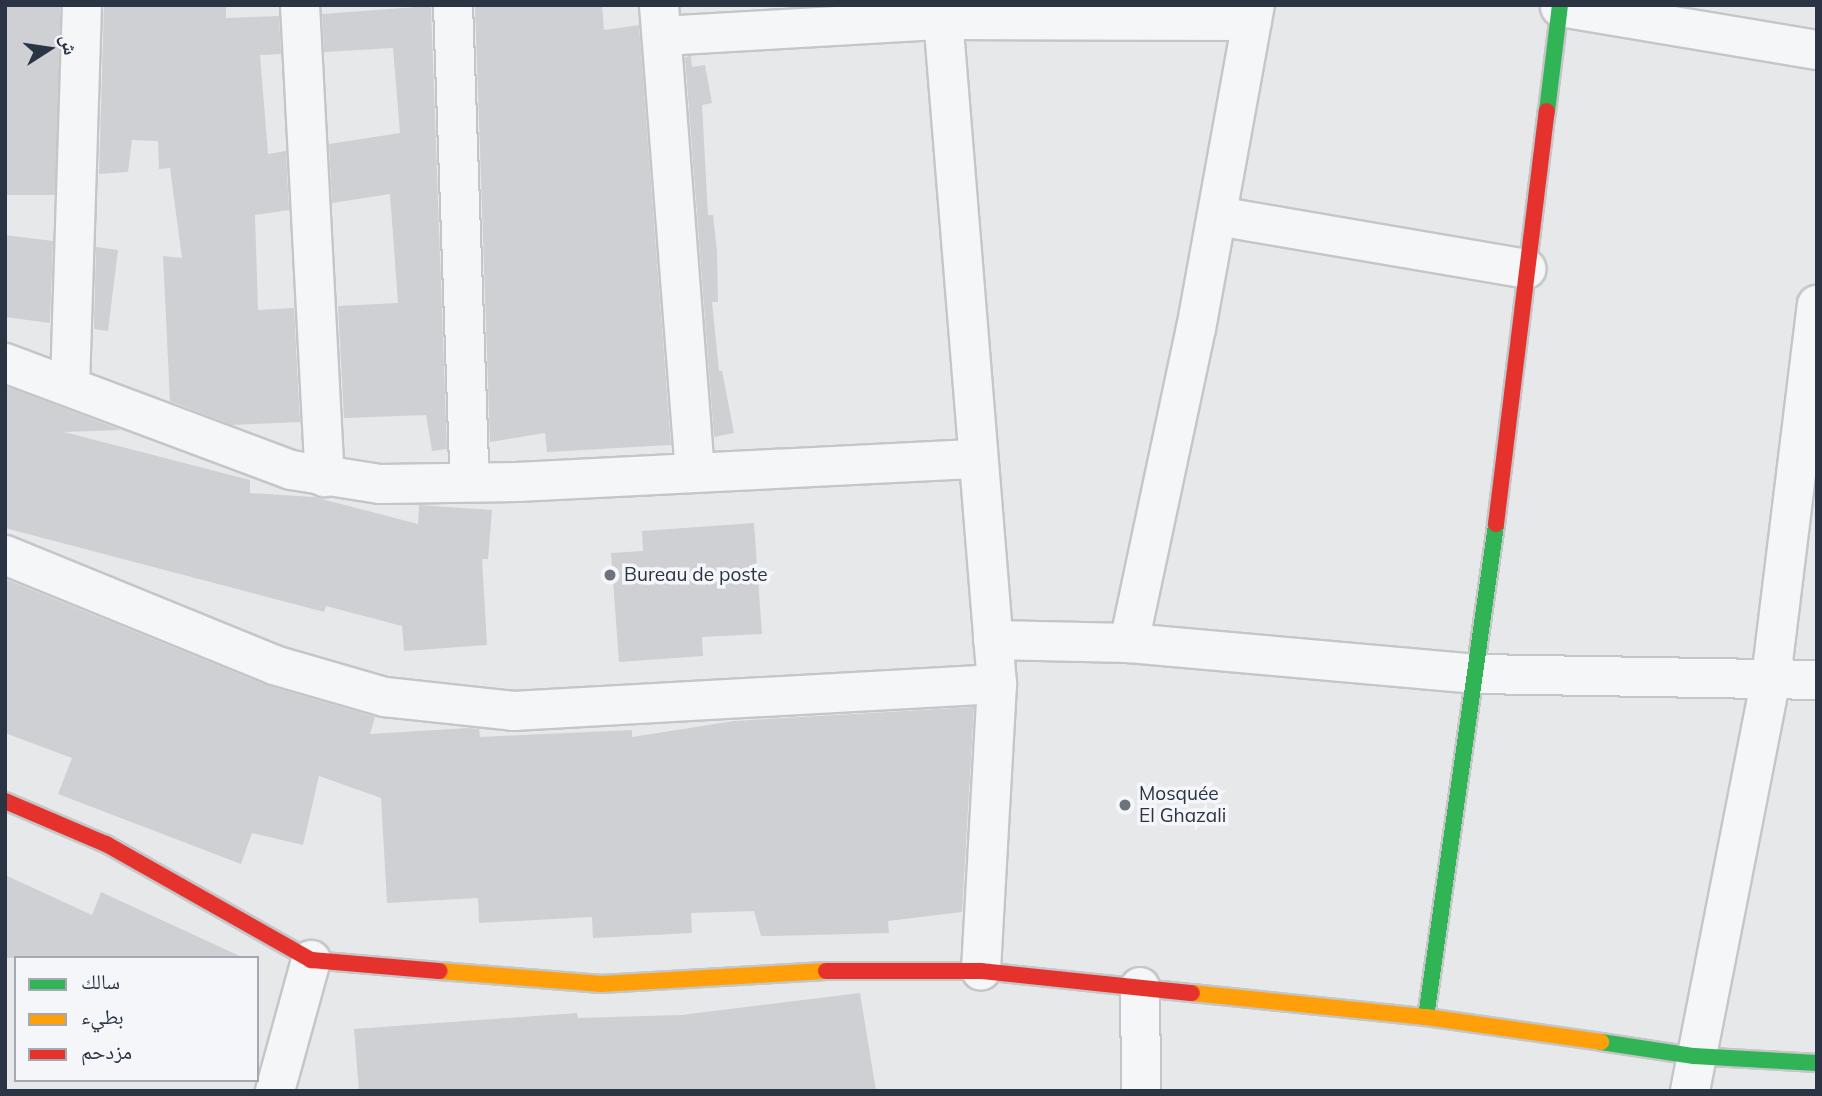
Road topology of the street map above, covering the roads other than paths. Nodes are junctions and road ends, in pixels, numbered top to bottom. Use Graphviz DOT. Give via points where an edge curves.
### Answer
graph roads {
  1 [pos="82,5"];
  2 [pos="300,5"];
  3 [pos="453,5"];
  4 [pos="1560,6"];
  5 [pos="942,12"];
  6 [pos="1254,13"];
  7 [pos="661,21"];
  8 [pos="1817,50"];
  9 [pos="1217,216"];
  10 [pos="1526,268"];
  11 [pos="1817,305"];
  12 [pos="5,363"];
  13 [pos="70,386"];
  14 [pos="977,459"];
  15 [pos="695,472"];
  16 [pos="325,477"];
  17 [pos="470,482"];
  18 [pos="5,555"];
  19 [pos="993,640"];
  20 [pos="1129,643"];
  21 [pos="1477,674"];
  22 [pos="1771,678"];
  23 [pos="1817,681"];
  24 [pos="997,684"];
  25 [pos="5,801"];
  26 [pos="311,960"];
  27 [pos="981,971"];
  28 [pos="1140,987"];
  29 [pos="1426,1017"];
  30 [pos="1817,1063"];
  31 [pos="1692,1073"];
  32 [pos="275,1091"];
  33 [pos="1141,1091"];
  1 -- 13 [label="street"];
  2 -- 16 [label="street"];
  3 -- 17 [label="street"];
  4 -- 8 [label="street"];
  4 -- 10 [label="street"];
  5 -- 6 [label="street"];
  5 -- 7 [label="street"];
  5 -- 14 [label="street"];
  6 -- 9 [label="street"];
  7 -- 15 [label="street"];
  9 -- 10 [label="street"];
  9 -- 20 [label="street"];
  10 -- 21 [label="street"];
  11 -- 22 [label="street"];
  12 -- 13 [label="street"];
  13 -- 16 [label="street" via="291,470"];
  14 -- 15 [label="street"];
  14 -- 19 [label="street"];
  15 -- 17 [label="street"];
  16 -- 17 [label="street" via="380,484"];
  18 -- 24 [label="street" via="274,665 385,697 513,711"];
  19 -- 20 [label="street"];
  19 -- 24 [label="street"];
  20 -- 21 [label="street"];
  21 -- 22 [label="street"];
  21 -- 29 [label="street"];
  22 -- 23 [label="street"];
  22 -- 31 [label="street"];
  24 -- 27 [label="street"];
  25 -- 26 [label="street" via="106,845"];
  26 -- 27 [label="street" via="601,984 886,968"];
  26 -- 32 [label="street"];
  27 -- 28 [label="street"];
  28 -- 29 [label="street"];
  28 -- 33 [label="street"];
  29 -- 31 [label="street"];
  30 -- 31 [label="street"];
}
